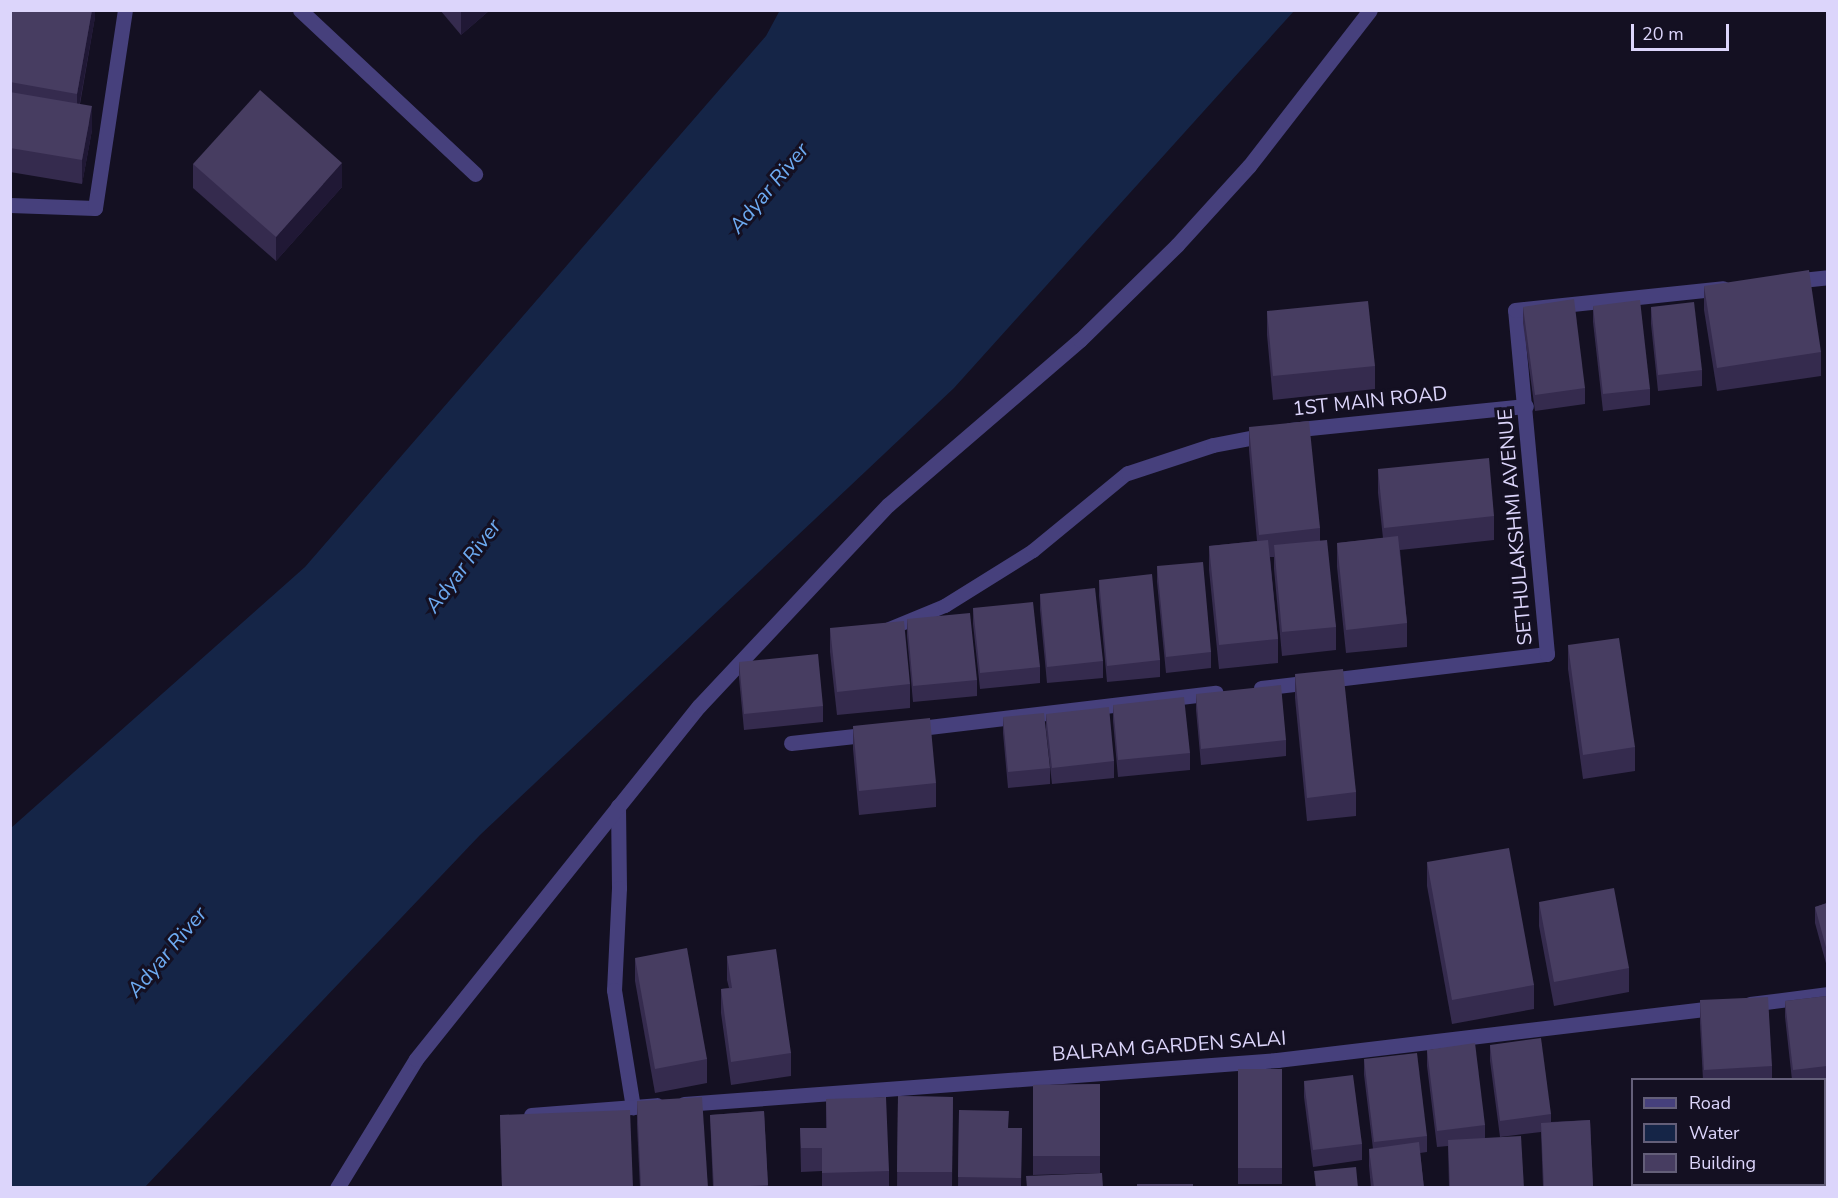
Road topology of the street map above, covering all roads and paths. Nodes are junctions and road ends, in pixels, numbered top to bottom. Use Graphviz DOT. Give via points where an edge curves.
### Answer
graph roads {
  1 [pos="125,10"];
  2 [pos="300,10"];
  3 [pos="1370,10"];
  4 [pos="475,174"];
  5 [pos="10,205"];
  6 [pos="1827,277"];
  7 [pos="1781,282"];
  8 [pos="1735,287"];
  9 [pos="1526,406"];
  10 [pos="1128,473"];
  11 [pos="878,634"];
  12 [pos="791,743"];
  13 [pos="618,806"];
  14 [pos="1827,994"];
  15 [pos="633,1107"];
  16 [pos="512,1116"];
  17 [pos="337,1188"];
  1 -- 5 [label="street" via="95,208"];
  2 -- 4 [label="street"];
  3 -- 13 [label="street" via="1249,166 1177,245 1080,340 888,506 699,706"];
  6 -- 7 [label="street"];
  8 -- 9 [label="street, SETHULAKSHMI AVENUE" via="1515,310"];
  9 -- 10 [label="street, 1ST MAIN ROAD" via="1309,427 1213,445"];
  9 -- 12 [label="street, SETHULAKSHMI AVENUE" via="1547,654"];
  10 -- 11 [label="lane, 1ST MAIN ROAD" via="1033,551 945,606"];
  13 -- 15 [label="street" via="614,990"];
  13 -- 17 [label="street" via="416,1059"];
  14 -- 15 [label="street, BALRAM GARDEN SALAI" via="1277,1060"];
  15 -- 16 [label="street, BALRAM GARDEN SALAI"];
}
